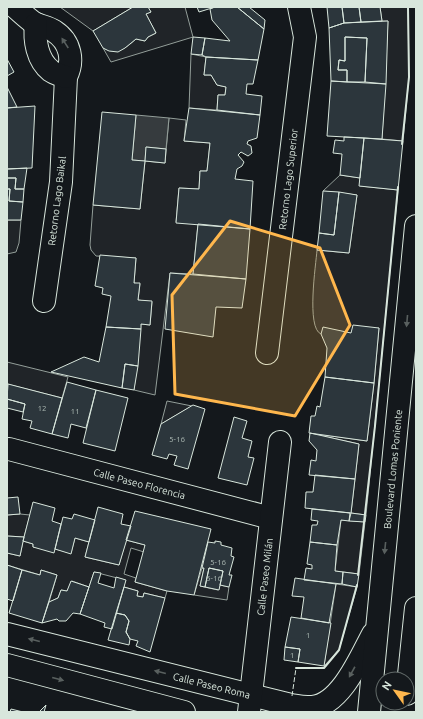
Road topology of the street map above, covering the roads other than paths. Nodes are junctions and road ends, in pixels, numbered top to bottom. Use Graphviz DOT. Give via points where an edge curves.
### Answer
graph roads {
  1 [pos="15,7"];
  2 [pos="299,7"];
  3 [pos="416,226"];
  4 [pos="44,301"];
  5 [pos="267,353"];
  6 [pos="280,442"];
  7 [pos="8,445"];
  8 [pos="271,518"];
  9 [pos="416,608"];
  10 [pos="377,626"];
  11 [pos="7,634"];
  12 [pos="7,665"];
  13 [pos="409,671"];
  14 [pos="250,703"];
  15 [pos="325,708"];
  16 [pos="184,712"];
  17 [pos="368,712"];
  1 -- 4 [label="street, Retorno Lago Baikal" via="36,24 35,36 42,61 51,72 66,77 61,182"];
  2 -- 5 [label="street, Retorno Lago Superior" via="305,37"];
  3 -- 10 [label="street, Boulevard Lomas Poniente, one-way"];
  6 -- 8 [label="street, Calle Paseo Milán"];
  7 -- 8 [label="street, Calle Paseo Florencia"];
  8 -- 14 [label="street, Calle Paseo Milán"];
  9 -- 13 [label="street"];
  10 -- 15 [label="street, Calle Paseo Roma, one-way" via="350,677"];
  10 -- 17 [label="street, Boulevard Lomas Poniente"];
  14 -- 11 [label="street, Calle Paseo Roma, one-way"];
  12 -- 16 [label="street, one-way"];
  14 -- 15 [label="street, Calle Paseo Roma"];
}
